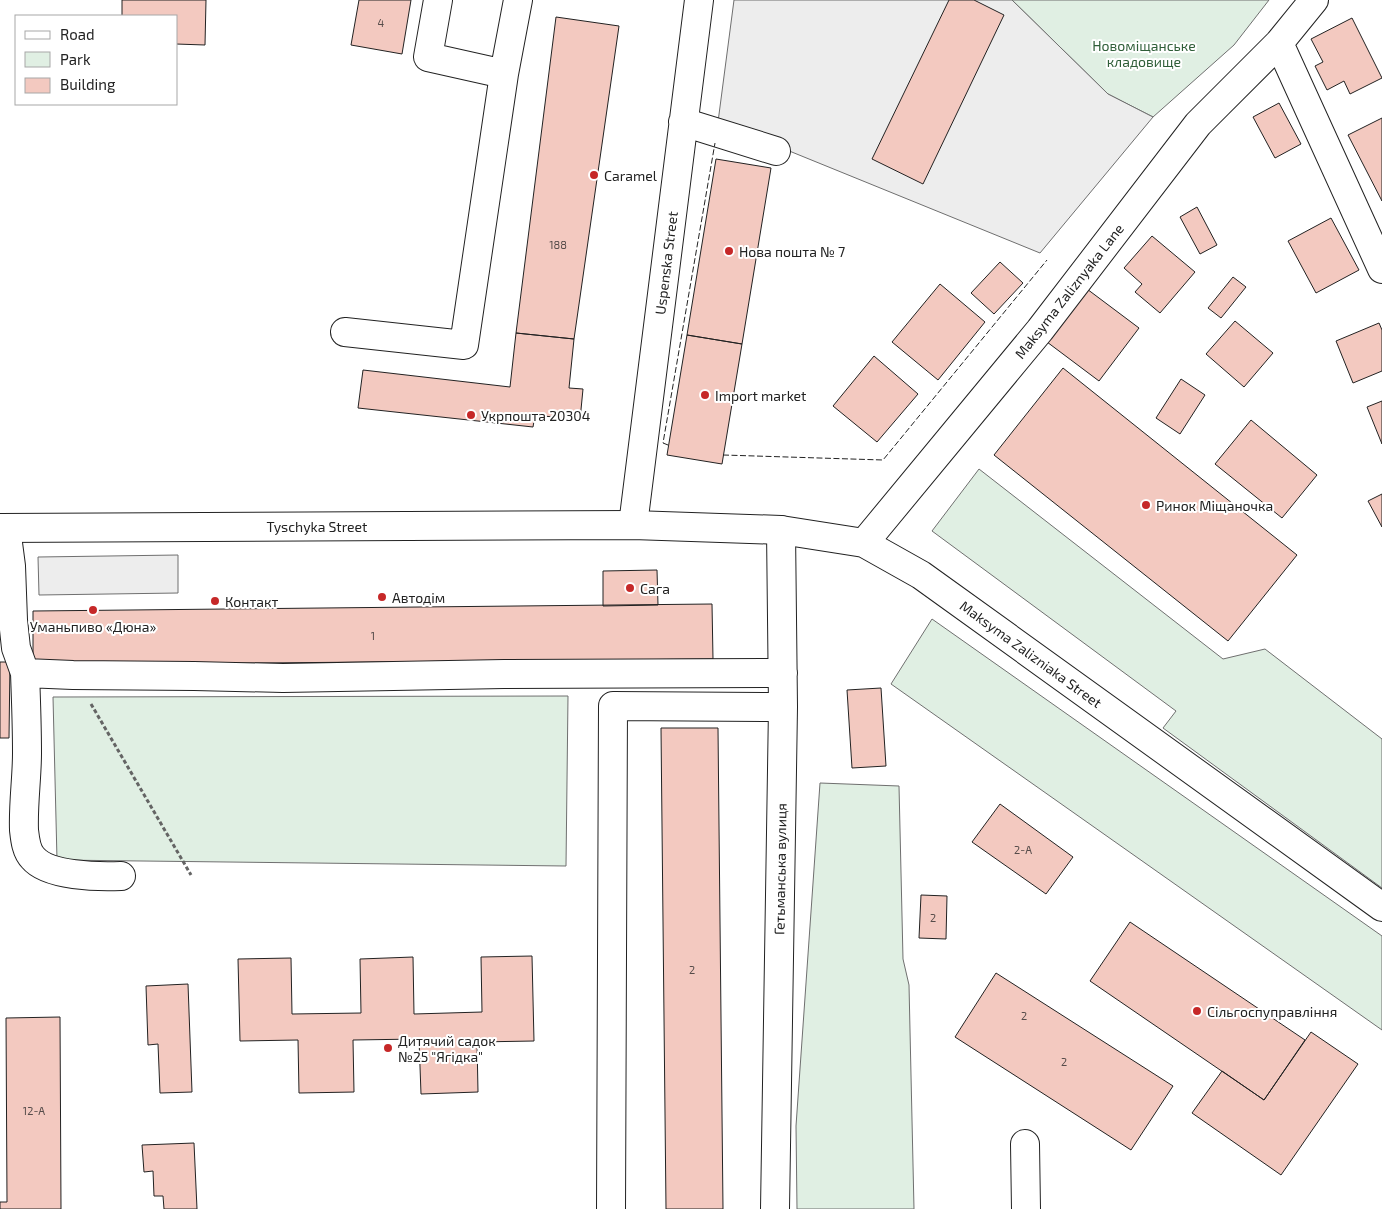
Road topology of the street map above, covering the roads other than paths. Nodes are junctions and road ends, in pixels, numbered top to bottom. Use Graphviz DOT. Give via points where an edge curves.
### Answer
graph roads {
  1 [pos="438,0"];
  2 [pos="518,0"];
  3 [pos="699,0"];
  4 [pos="1314,0"];
  5 [pos="1279,43"];
  6 [pos="504,74"];
  7 [pos="684,122"];
  8 [pos="776,151"];
  9 [pos="1382,269"];
  10 [pos="345,332"];
  11 [pos="633,525"];
  12 [pos="3,528"];
  13 [pos="781,530"];
  14 [pos="864,543"];
  15 [pos="26,672"];
  16 [pos="783,673"];
  17 [pos="783,707"];
  18 [pos="120,876"];
  19 [pos="1382,907"];
  20 [pos="1026,1144"];
  21 [pos="611,1209"];
  22 [pos="775,1209"];
  23 [pos="1026,1209"];
  1 -- 6 [label="street" via="428,57"];
  2 -- 6 [label="street"];
  3 -- 7 [label="street, Uspenska Street"];
  4 -- 5 [label="street, Maksyma Zaliznyaka Lane"];
  5 -- 9 [label="street"];
  5 -- 14 [label="street, Maksyma Zaliznyaka Lane" via="1198,124 1040,330"];
  6 -- 10 [label="street" via="464,345"];
  7 -- 8 [label="street"];
  7 -- 11 [label="street, Uspenska Street"];
  11 -- 12 [label="street, Tyschyka Street"];
  11 -- 13 [label="street, Maksyma Zalizniaka Street"];
  12 -- 15 [label="street" via="11,566 16,648"];
  13 -- 14 [label="street, Maksyma Zalizniaka Street"];
  13 -- 16 [label="street, Гетьманська вулиця"];
  14 -- 19 [label="street, Maksyma Zalizniaka Street" via="921,575"];
  15 -- 16 [label="street" via="73,676 283,678"];
  15 -- 18 [label="street" via="26,848 39,864 48,869"];
  16 -- 17 [label="street, Гетьманська вулиця"];
  17 -- 21 [label="street" via="613,706"];
  17 -- 22 [label="street, Гетьманська вулиця"];
  20 -- 23 [label="street"];
}
